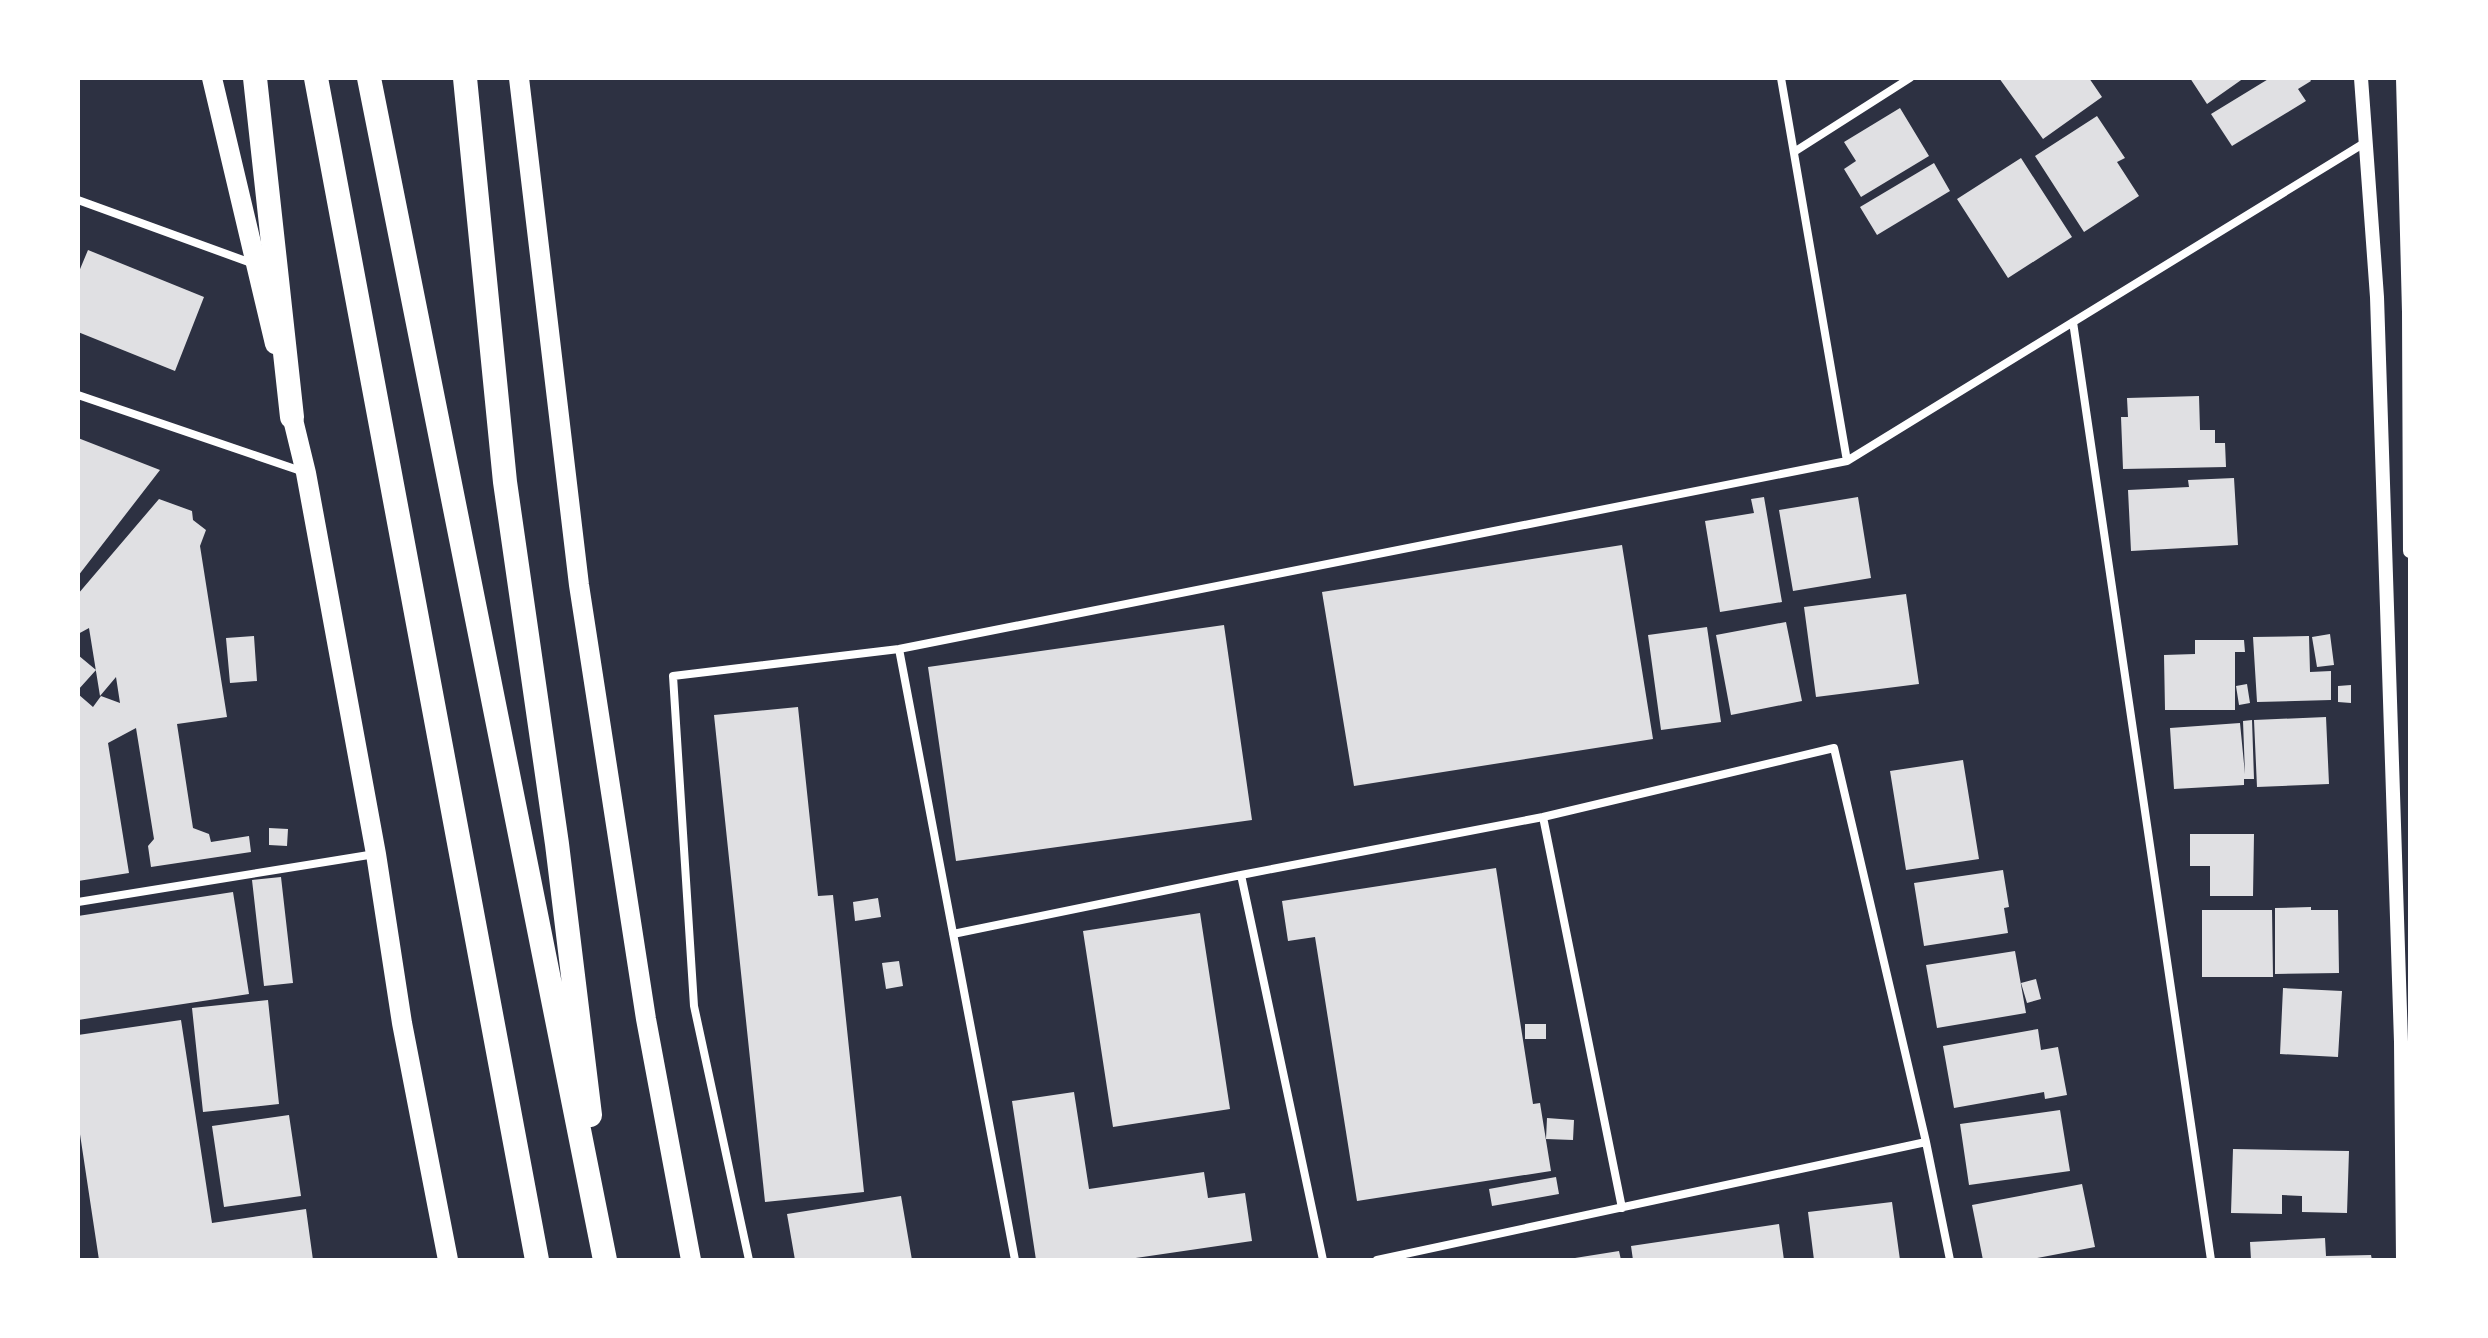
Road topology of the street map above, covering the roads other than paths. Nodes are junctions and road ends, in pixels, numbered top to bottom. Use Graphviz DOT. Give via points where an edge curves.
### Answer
graph roads {
  1 [pos="212,78"];
  2 [pos="255,78"];
  3 [pos="316,78"];
  4 [pos="369,78"];
  5 [pos="465,78"];
  6 [pos="519,78"];
  7 [pos="1781,78"];
  8 [pos="1910,78"];
  9 [pos="2361,78"];
  10 [pos="2403,78"];
  11 [pos="2366,142"];
  12 [pos="1794,152"];
  13 [pos="78,200"];
  14 [pos="256,265"];
  15 [pos="2410,312"];
  16 [pos="2073,322"];
  17 [pos="78,395"];
  18 [pos="292,417"];
  19 [pos="1847,461"];
  20 [pos="306,473"];
  21 [pos="2410,551"];
  22 [pos="899,649"];
  23 [pos="1543,817"];
  24 [pos="376,854"];
  25 [pos="1241,875"];
  26 [pos="78,902"];
  27 [pos="953,934"];
  28 [pos="1926,1142"];
  29 [pos="1622,1208"];
  30 [pos="448,1260"];
  31 [pos="537,1260"];
  32 [pos="606,1260"];
  33 [pos="691,1260"];
  34 [pos="749,1260"];
  35 [pos="1015,1260"];
  36 [pos="1323,1260"];
  37 [pos="1377,1260"];
  38 [pos="1950,1260"];
  39 [pos="2211,1260"];
  40 [pos="2403,1260"];
  1 -- 14 [label="main road"];
  2 -- 18 [label="highway"];
  3 -- 31 [label="highway"];
  4 -- 32 [label="highway"];
  5 -- 32 [label="highway" via="505,482 557,844"];
  6 -- 33 [label="main road" via="579,585 646,1019"];
  7 -- 12 [label="street"];
  8 -- 12 [label="street"];
  9 -- 11 [label="street"];
  10 -- 15 [label="street"];
  11 -- 16 [label="street"];
  11 -- 40 [label="street" via="2377,297"];
  12 -- 19 [label="street"];
  13 -- 14 [label="street"];
  14 -- 18 [label="main road"];
  15 -- 21 [label="street"];
  16 -- 19 [label="street"];
  16 -- 39 [label="street"];
  17 -- 20 [label="street"];
  18 -- 20 [label="main road"];
  19 -- 22 [label="street"];
  20 -- 24 [label="main road"];
  22 -- 27 [label="street"];
  22 -- 34 [label="street" via="673,676 694,1006"];
  23 -- 25 [label="street"];
  23 -- 28 [label="street" via="1834,748"];
  23 -- 29 [label="street"];
  24 -- 26 [label="street"];
  24 -- 30 [label="main road"];
  25 -- 27 [label="street"];
  25 -- 36 [label="street"];
  27 -- 35 [label="street"];
  28 -- 29 [label="street"];
  28 -- 38 [label="street"];
  29 -- 37 [label="street"];
}
